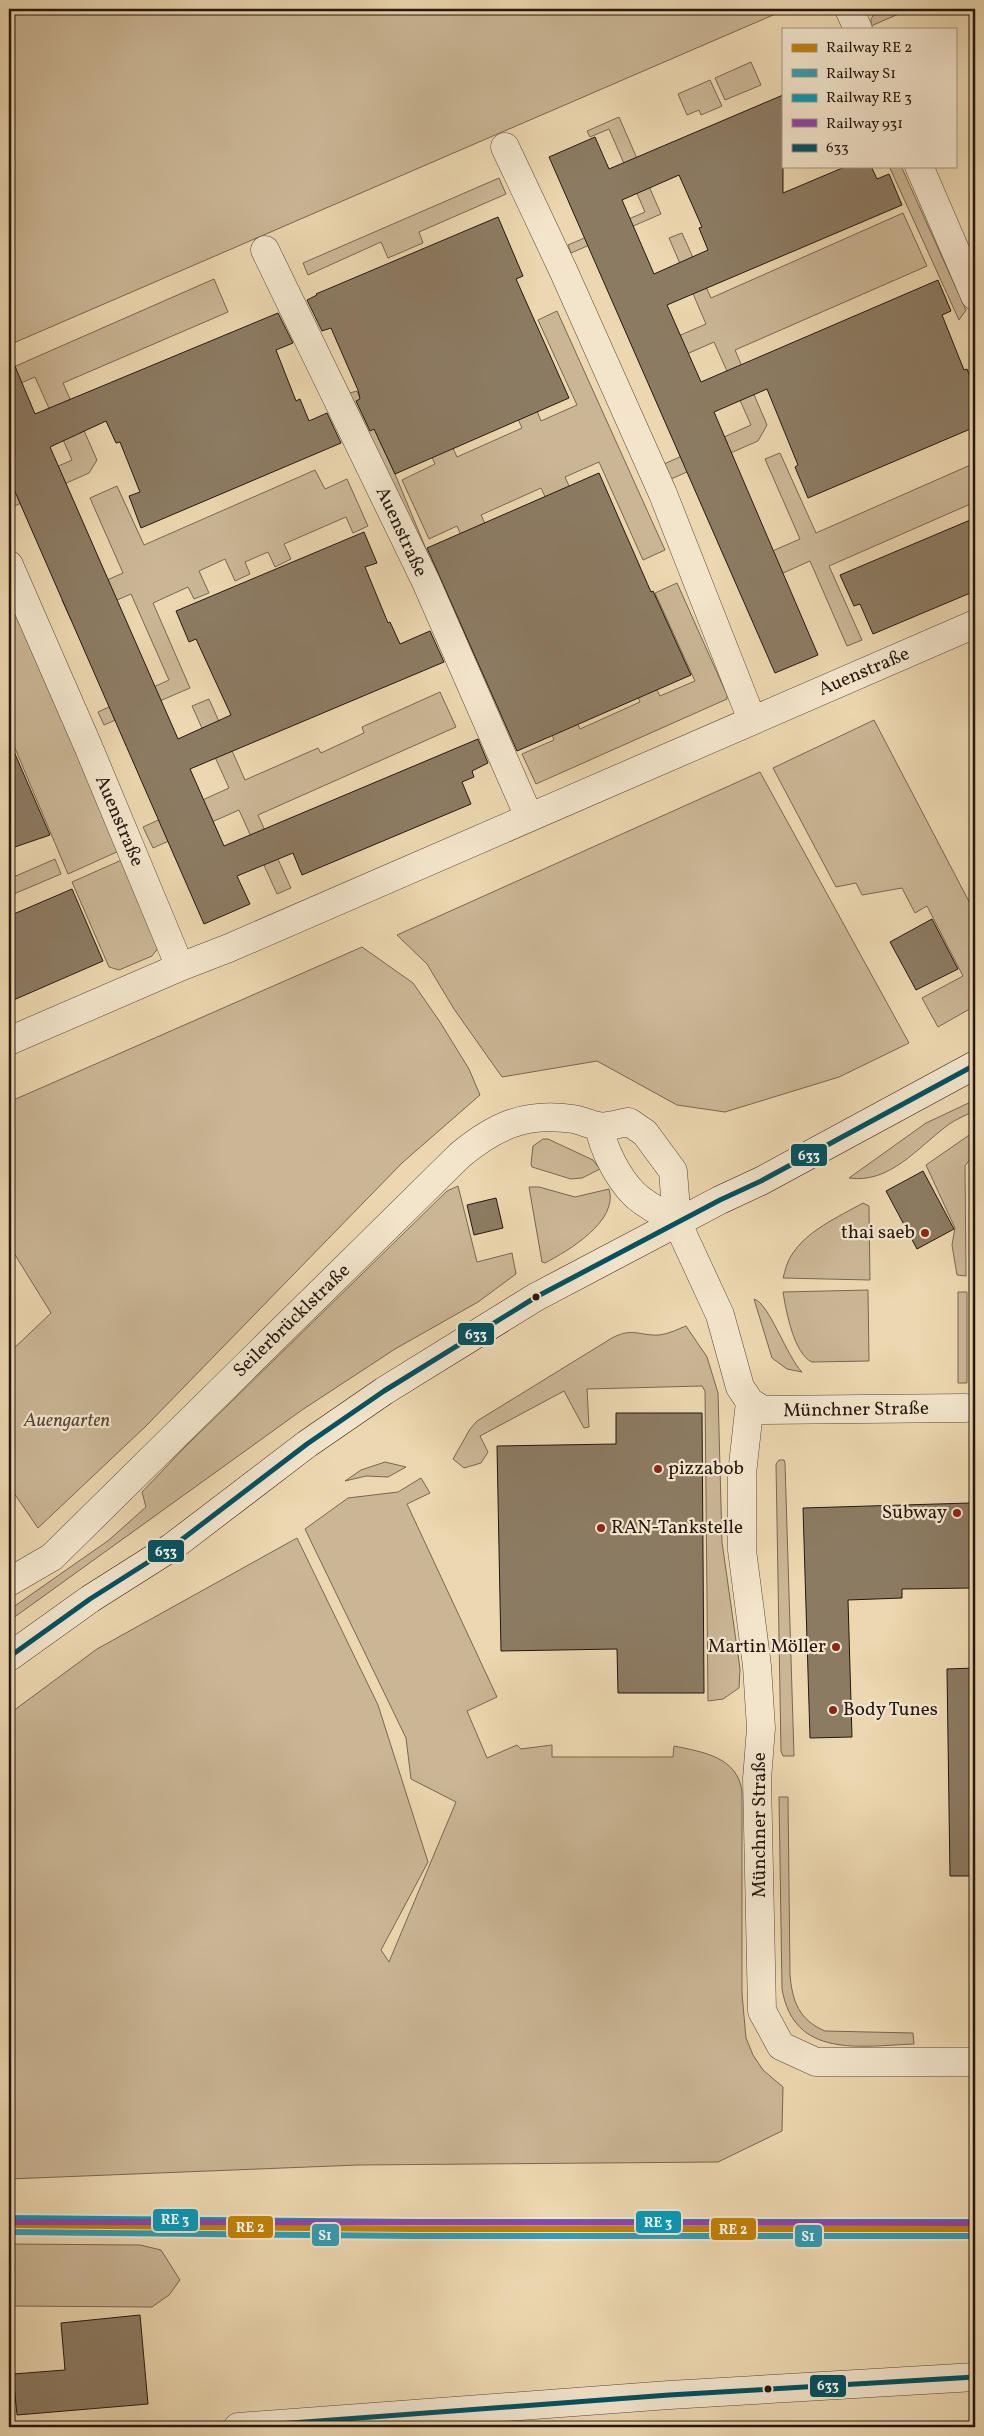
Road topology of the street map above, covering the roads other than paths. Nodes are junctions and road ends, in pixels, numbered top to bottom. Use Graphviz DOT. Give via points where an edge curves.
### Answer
graph roads {
  1 [pos="849,9"];
  2 [pos="858,28"];
  3 [pos="505,146"];
  4 [pos="920,168"];
  5 [pos="265,250"];
  6 [pos="975,296"];
  7 [pos="9,566"];
  8 [pos="975,624"];
  9 [pos="752,720"];
  10 [pos="529,817"];
  11 [pos="180,967"];
  12 [pos="9,1040"];
  13 [pos="975,1065"];
  14 [pos="599,1126"];
  15 [pos="677,1222"];
  16 [pos="750,1402"];
  17 [pos="965,1408"];
  18 [pos="9,1582"];
  19 [pos="9,1657"];
  20 [pos="975,2062"];
  21 [pos="975,2376"];
  22 [pos="380,2423"];
  23 [pos="238,2427"];
  1 -- 2 [label="street"];
  3 -- 9 [label="street" via="663,494"];
  4 -- 6 [label="street"];
  5 -- 10 [label="street, Auenstraße" via="426,582"];
  7 -- 11 [label="street, Auenstraße"];
  8 -- 9 [label="street, Auenstraße"];
  9 -- 10 [label="street, Auenstraße"];
  10 -- 11 [label="street, Auenstraße"];
  11 -- 12 [label="street, Auenstraße"];
  13 -- 15 [label="street" via="761,1181"];
  14 -- 15 [label="street" via="602,1145 635,1196"];
  14 -- 15 [label="street, Seilerbrücklstraße" via="629,1122 658,1148 673,1170"];
  14 -- 18 [label="street, Seilerbrücklstraße" via="573,1119 546,1117 510,1122 482,1137 52,1557"];
  15 -- 16 [label="street" via="715,1303 740,1387"];
  15 -- 19 [label="street" via="536,1297 384,1392 307,1444 172,1547 90,1599"];
  16 -- 17 [label="street, Münchner Straße" via="763,1410"];
  16 -- 20 [label="street, Münchner Straße" via="742,1474 742,1542 760,1719 757,1779 762,2011 781,2046 816,2062"];
  21 -- 22 [label="street" via="669,2396"];
  22 -- 23 [label="street"];
}
